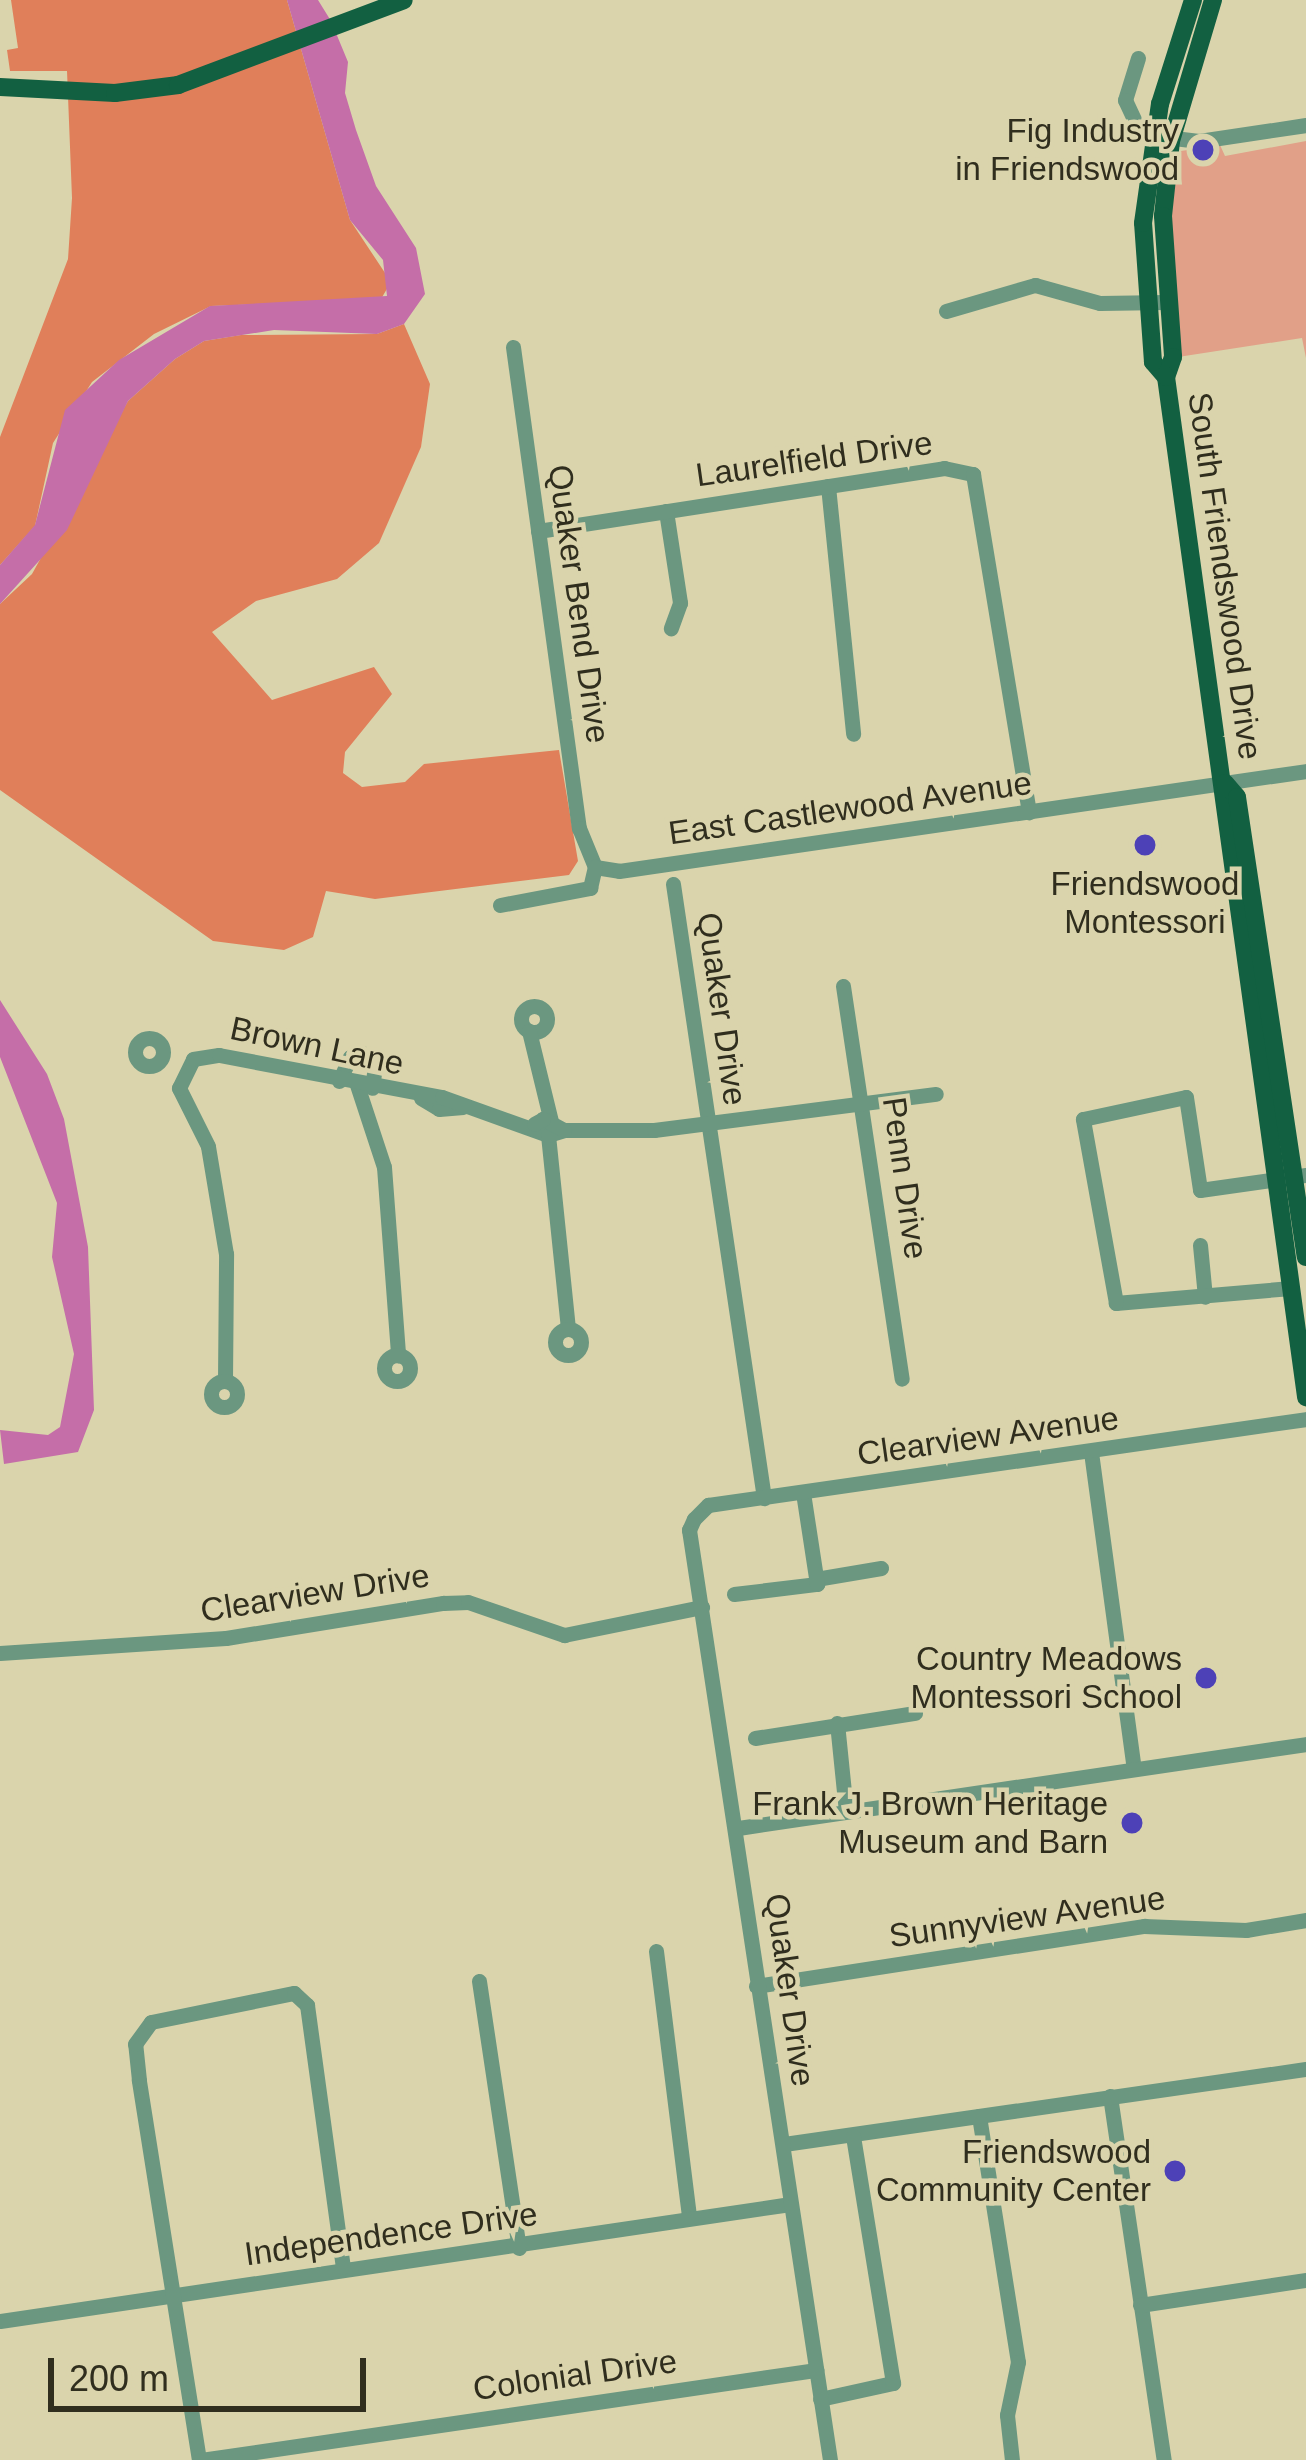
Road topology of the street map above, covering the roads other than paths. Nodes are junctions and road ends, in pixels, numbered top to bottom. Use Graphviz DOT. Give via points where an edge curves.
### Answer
graph roads {
  1 [pos="1193,0"];
  2 [pos="1214,0"];
  3 [pos="392,3"];
  4 [pos="1138,58"];
  5 [pos="0,87"];
  6 [pos="1306,125"];
  7 [pos="1162,139"];
  8 [pos="1155,303"];
  9 [pos="946,311"];
  10 [pos="513,346"];
  11 [pos="828,486"];
  12 [pos="666,511"];
  13 [pos="538,530"];
  14 [pos="671,628"];
  15 [pos="854,734"];
  16 [pos="1306,771"];
  17 [pos="1225,783"];
  18 [pos="1029,812"];
  19 [pos="595,867"];
  20 [pos="674,884"];
  21 [pos="500,905"];
  22 [pos="843,986"];
  23 [pos="530,1031"];
  24 [pos="189,1065"];
  25 [pos="339,1081"];
  26 [pos="364,1086"];
  27 [pos="392,1093"];
  28 [pos="936,1094"];
  29 [pos="865,1101"];
  30 [pos="373,1120"];
  31 [pos="708,1123"];
  32 [pos="549,1128"];
  33 [pos="582,1135"];
  34 [pos="556,1169"];
  35 [pos="1292,1178"];
  36 [pos="1200,1245"];
  37 [pos="1306,1257"];
  38 [pos="1291,1288"];
  39 [pos="1205,1297"];
  40 [pos="568,1329"];
  41 [pos="398,1355"];
  42 [pos="902,1379"];
  43 [pos="225,1380"];
  44 [pos="1306,1397"];
  45 [pos="1306,1419"];
  46 [pos="1091,1452"];
  47 [pos="803,1493"];
  48 [pos="764,1498"];
  49 [pos="690,1528"];
  50 [pos="881,1568"];
  51 [pos="816,1580"];
  52 [pos="734,1594"];
  53 [pos="702,1607"];
  54 [pos="0,1653"];
  55 [pos="915,1713"];
  56 [pos="836,1723"];
  57 [pos="755,1738"];
  58 [pos="1306,1744"];
  59 [pos="1134,1769"];
  60 [pos="846,1811"];
  61 [pos="738,1828"];
  62 [pos="1306,1921"];
  63 [pos="656,1952"];
  64 [pos="479,1981"];
  65 [pos="756,1987"];
  66 [pos="1306,2069"];
  67 [pos="1110,2096"];
  68 [pos="979,2116"];
  69 [pos="854,2135"];
  70 [pos="784,2144"];
  71 [pos="790,2204"];
  72 [pos="689,2215"];
  73 [pos="519,2248"];
  74 [pos="344,2267"];
  75 [pos="1306,2279"];
  76 [pos="170,2295"];
  77 [pos="1141,2306"];
  78 [pos="0,2321"];
  79 [pos="816,2370"];
  80 [pos="820,2399"];
  81 [pos="200,2460"];
  82 [pos="830,2460"];
  83 [pos="1012,2460"];
  84 [pos="1164,2460"];
  1 -- 7 [label="main road, South Friendswood Drive"];
  2 -- 7 [label="main road, South Friendswood Drive"];
  3 -- 5 [label="main road" via="193,80 115,93"];
  4 -- 7 [label="street" via="1125,100 1132,124"];
  6 -- 7 [label="street"];
  7 -- 8 [label="main road, South Friendswood Drive"];
  8 -- 9 [label="street" via="1100,304 1036,285"];
  8 -- 17 [label="main road, South Friendswood Drive" via="1173,357 1166,376"];
  10 -- 13 [label="street, Quaker Bend Drive"];
  11 -- 12 [label="street, Laurelfield Drive"];
  11 -- 15 [label="street"];
  11 -- 18 [label="street, Laurelfield Drive" via="944,468 973,474"];
  12 -- 13 [label="street, Laurelfield Drive"];
  12 -- 14 [label="street" via="680,603"];
  13 -- 19 [label="street, Quaker Bend Drive" via="579,828"];
  16 -- 17 [label="street, East Castlewood Avenue"];
  17 -- 18 [label="street, East Castlewood Avenue"];
  17 -- 35 [label="main road, South Friendswood Drive" via="1237,797"];
  18 -- 19 [label="street, East Castlewood Avenue" via="619,871"];
  19 -- 21 [label="street" via="590,888"];
  20 -- 31 [label="street, Quaker Drive"];
  22 -- 29 [label="street, Penn Drive"];
  23 -- 32 [label="street"];
  24 -- 24 [label="street, Brown Lane" via="161,1056"];
  24 -- 25 [label="street, Brown Lane"];
  24 -- 43 [label="street" via="226,1254"];
  25 -- 26 [label="street, Brown Lane"];
  25 -- 26 [label="street" via="350,1057 362,1053 375,1065"];
  26 -- 27 [label="street, Brown Lane"];
  26 -- 30 [label="street"];
  27 -- 30 [label="street"];
  27 -- 32 [label="street, Brown Lane"];
  28 -- 29 [label="street, Brown Lane"];
  29 -- 31 [label="street, Brown Lane"];
  29 -- 42 [label="street, Penn Drive"];
  30 -- 41 [label="street" via="394,1242"];
  31 -- 33 [label="street, Brown Lane"];
  31 -- 48 [label="street, Quaker Drive"];
  32 -- 33 [label="street, Brown Lane"];
  32 -- 34 [label="street"];
  33 -- 34 [label="street"];
  34 -- 40 [label="street"];
  35 -- 37 [label="main road, South Friendswood Drive"];
  35 -- 38 [label="main road, South Friendswood Drive"];
  35 -- 39 [label="street" via="1200,1190 1186,1097 1083,1119 1116,1303"];
  36 -- 39 [label="street"];
  38 -- 39 [label="street"];
  38 -- 44 [label="main road, South Friendswood Drive"];
  45 -- 46 [label="street, Clearview Avenue"];
  46 -- 47 [label="street, Clearview Avenue"];
  46 -- 59 [label="street"];
  47 -- 48 [label="street, Clearview Avenue"];
  47 -- 51 [label="street"];
  48 -- 49 [label="street, Clearview Avenue" via="708,1505"];
  49 -- 53 [label="street, Quaker Drive"];
  50 -- 51 [label="street"];
  51 -- 52 [label="street"];
  53 -- 54 [label="street, Clearview Drive" via="564,1635 468,1602 226,1639"];
  53 -- 61 [label="street, Quaker Drive"];
  55 -- 56 [label="street"];
  56 -- 57 [label="street"];
  56 -- 60 [label="street"];
  58 -- 59 [label="street"];
  59 -- 60 [label="street"];
  60 -- 61 [label="street"];
  61 -- 65 [label="street, Quaker Drive"];
  62 -- 65 [label="street, Sunnyview Avenue" via="1246,1930 1144,1926"];
  63 -- 72 [label="street"];
  64 -- 73 [label="street"];
  65 -- 70 [label="street, Quaker Drive"];
  66 -- 67 [label="street"];
  67 -- 68 [label="street"];
  67 -- 77 [label="street"];
  68 -- 69 [label="street"];
  68 -- 83 [label="street" via="1018,2362 1007,2415"];
  69 -- 70 [label="street"];
  69 -- 80 [label="street" via="892,2383"];
  70 -- 71 [label="street, Quaker Drive"];
  71 -- 72 [label="street, Independence Drive"];
  71 -- 79 [label="street, Quaker Drive"];
  72 -- 73 [label="street, Independence Drive"];
  73 -- 74 [label="street, Independence Drive"];
  74 -- 76 [label="street, Independence Drive"];
  74 -- 76 [label="street" via="307,2005 294,1993 168,2015 136,2042"];
  75 -- 77 [label="street"];
  76 -- 78 [label="street, Independence Drive"];
  76 -- 81 [label="street"];
  77 -- 84 [label="street"];
  79 -- 80 [label="street, Quaker Drive"];
  79 -- 81 [label="street, Colonial Drive"];
  80 -- 82 [label="street, Quaker Drive"];
}
